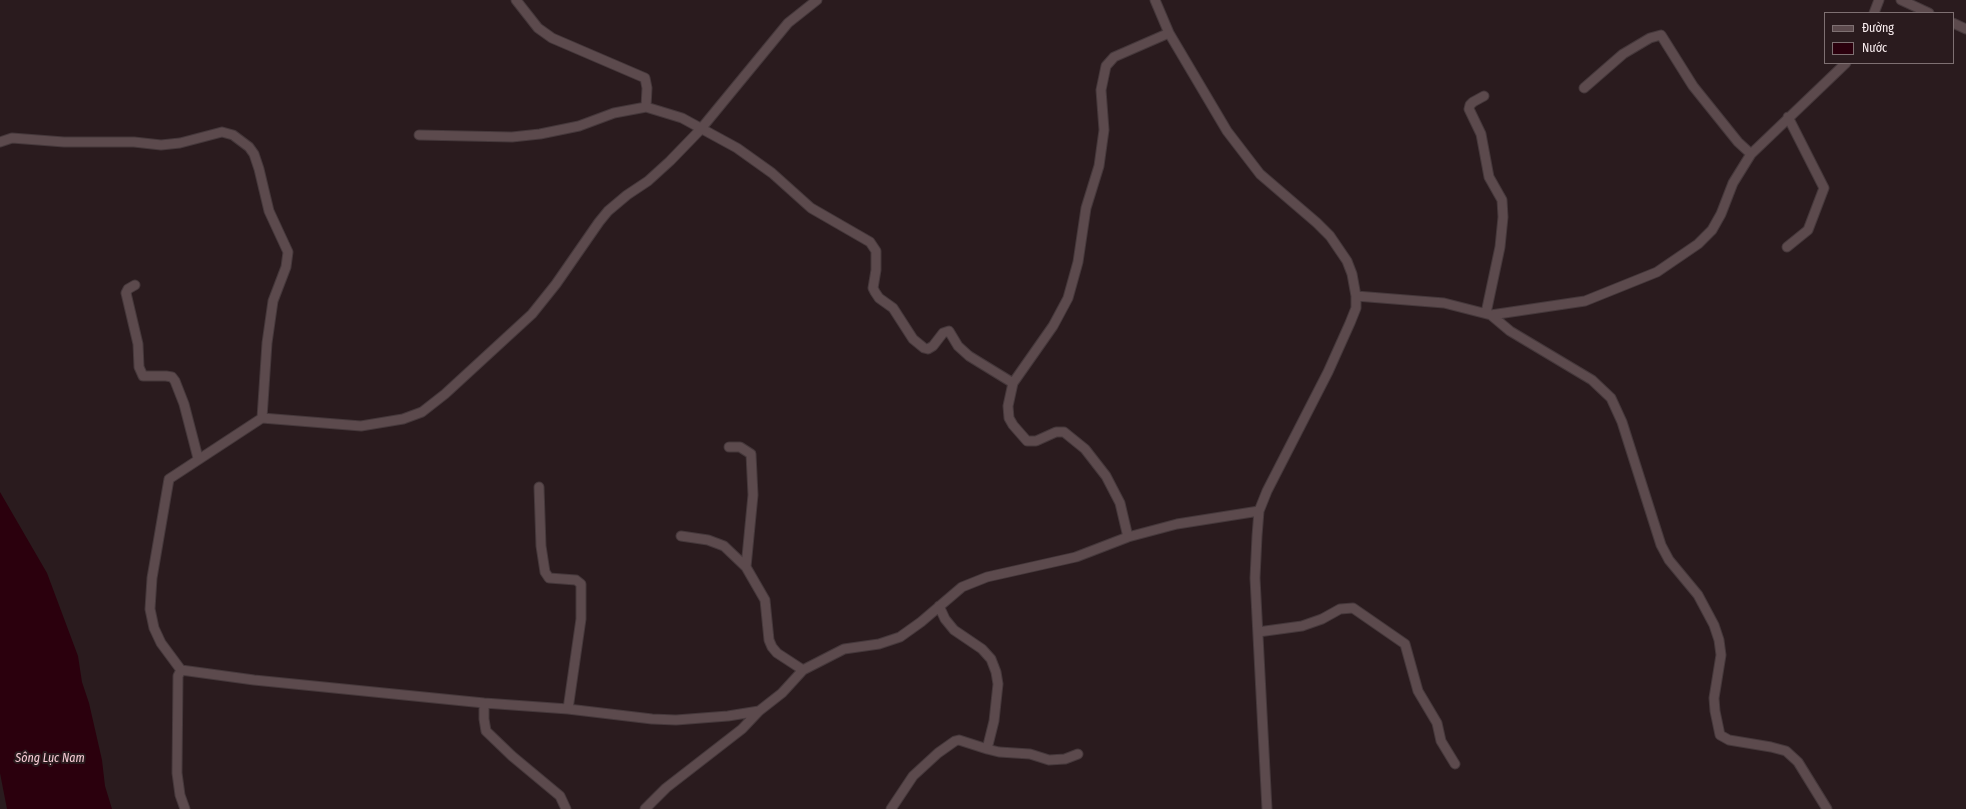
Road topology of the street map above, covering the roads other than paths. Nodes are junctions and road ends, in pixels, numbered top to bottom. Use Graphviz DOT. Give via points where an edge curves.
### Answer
graph roads {
  1 [pos="516,0"];
  2 [pos="817,0"];
  3 [pos="1154,0"];
  4 [pos="1879,0"];
  5 [pos="1901,0"];
  6 [pos="1874,12"];
  7 [pos="1927,12"];
  8 [pos="1954,23"];
  9 [pos="1966,29"];
  10 [pos="1169,33"];
  11 [pos="1845,64"];
  12 [pos="1584,88"];
  13 [pos="1484,96"];
  14 [pos="646,107"];
  15 [pos="1788,117"];
  16 [pos="700,130"];
  17 [pos="419,135"];
  18 [pos="0,142"];
  19 [pos="1751,154"];
  20 [pos="1787,247"];
  21 [pos="135,286"];
  22 [pos="1356,296"];
  23 [pos="1488,314"];
  24 [pos="1013,383"];
  25 [pos="262,418"];
  26 [pos="728,448"];
  27 [pos="198,458"];
  28 [pos="539,488"];
  29 [pos="1260,511"];
  30 [pos="681,536"];
  31 [pos="1128,537"];
  32 [pos="746,566"];
  33 [pos="940,606"];
  34 [pos="1258,632"];
  35 [pos="181,670"];
  36 [pos="803,670"];
  37 [pos="484,704"];
  38 [pos="568,709"];
  39 [pos="759,711"];
  40 [pos="987,749"];
  41 [pos="1078,754"];
  42 [pos="1455,764"];
  43 [pos="185,809"];
  44 [pos="566,809"];
  45 [pos="645,809"];
  46 [pos="891,809"];
  47 [pos="1268,809"];
  48 [pos="1827,809"];
  1 -- 14 [label="street" via="538,28 552,38 645,78"];
  2 -- 16 [label="street" via="788,24"];
  3 -- 10 [label="street"];
  4 -- 6 [label="street"];
  5 -- 7 [label="street"];
  8 -- 9 [label="street"];
  10 -- 22 [label="street" via="1227,131 1252,164 1275,188 1317,223 1340,248 1352,274"];
  10 -- 24 [label="street" via="1114,57 1106,66 1101,90 1104,130 1100,166 1086,208 1078,262 1068,298 1053,326"];
  11 -- 15 [label="street"];
  12 -- 19 [label="street" via="1623,54 1650,38 1661,35 1693,86 1738,142"];
  13 -- 23 [label="street" via="1473,102 1469,109 1481,134 1488,174 1502,200 1503,217"];
  14 -- 16 [label="street" via="682,118"];
  14 -- 17 [label="street" via="614,113 579,126 540,134 512,137"];
  15 -- 19 [label="street"];
  15 -- 20 [label="street" via="1824,188 1808,230"];
  16 -- 24 [label="street" via="737,148 772,173 812,208 870,242 876,251 873,288 875,292 893,308 914,339 924,348 933,346 943,333 949,331 958,346 969,356"];
  16 -- 25 [label="street" via="648,181 608,211 532,314 422,412 403,419 361,426"];
  18 -- 25 [label="street" via="12,138 161,145 180,143 222,132 233,135 249,147 254,154 269,211 288,252 273,301 267,342"];
  19 -- 23 [label="street" via="1733,183 1712,230 1688,251 1657,272 1585,301"];
  21 -- 27 [label="street" via="126,293 138,344 139,366 144,376 166,376 172,377 175,381 184,404"];
  22 -- 23 [label="street" via="1444,303"];
  22 -- 29 [label="street" via="1356,308 1350,323 1267,491"];
  23 -- 48 [label="street" via="1514,334 1592,380 1611,398 1622,422 1661,545 1669,560 1698,595 1719,640 1721,655 1714,711 1720,735 1730,740 1786,752 1798,762"];
  24 -- 31 [label="street" via="1008,406 1009,418 1013,425 1027,441 1036,441 1056,432 1064,432 1084,449 1106,476 1120,503"];
  25 -- 27 [label="street"];
  26 -- 32 [label="street" via="740,447 751,454 753,495"];
  27 -- 35 [label="street" via="169,478 152,578 150,609 154,628 161,643"];
  28 -- 38 [label="street" via="541,546 545,572 549,578 576,580 581,584 581,619"];
  29 -- 31 [label="street" via="1203,519"];
  29 -- 34 [label="street" via="1256,536 1255,578"];
  30 -- 32 [label="street" via="708,540 724,546"];
  31 -- 33 [label="street" via="1076,557 986,577 962,587"];
  32 -- 36 [label="street" via="765,600 772,647"];
  33 -- 36 [label="street" via="900,638 844,649"];
  33 -- 40 [label="street" via="954,630 982,649 991,659 996,672 998,684 994,721"];
  34 -- 42 [label="street" via="1302,626 1343,608 1353,608 1405,644 1418,691 1438,723 1441,741"];
  34 -- 47 [label="street"];
  35 -- 37 [label="street"];
  35 -- 43 [label="street" via="178,676 177,773"];
  36 -- 39 [label="street"];
  37 -- 38 [label="street"];
  37 -- 44 [label="street" via="486,731 560,796"];
  38 -- 39 [label="street" via="633,718 672,720"];
  39 -- 45 [label="street" via="742,729 666,788"];
  40 -- 41 [label="street" via="1030,754 1049,760 1065,759"];
  40 -- 46 [label="street" via="955,741 913,776"];
}
